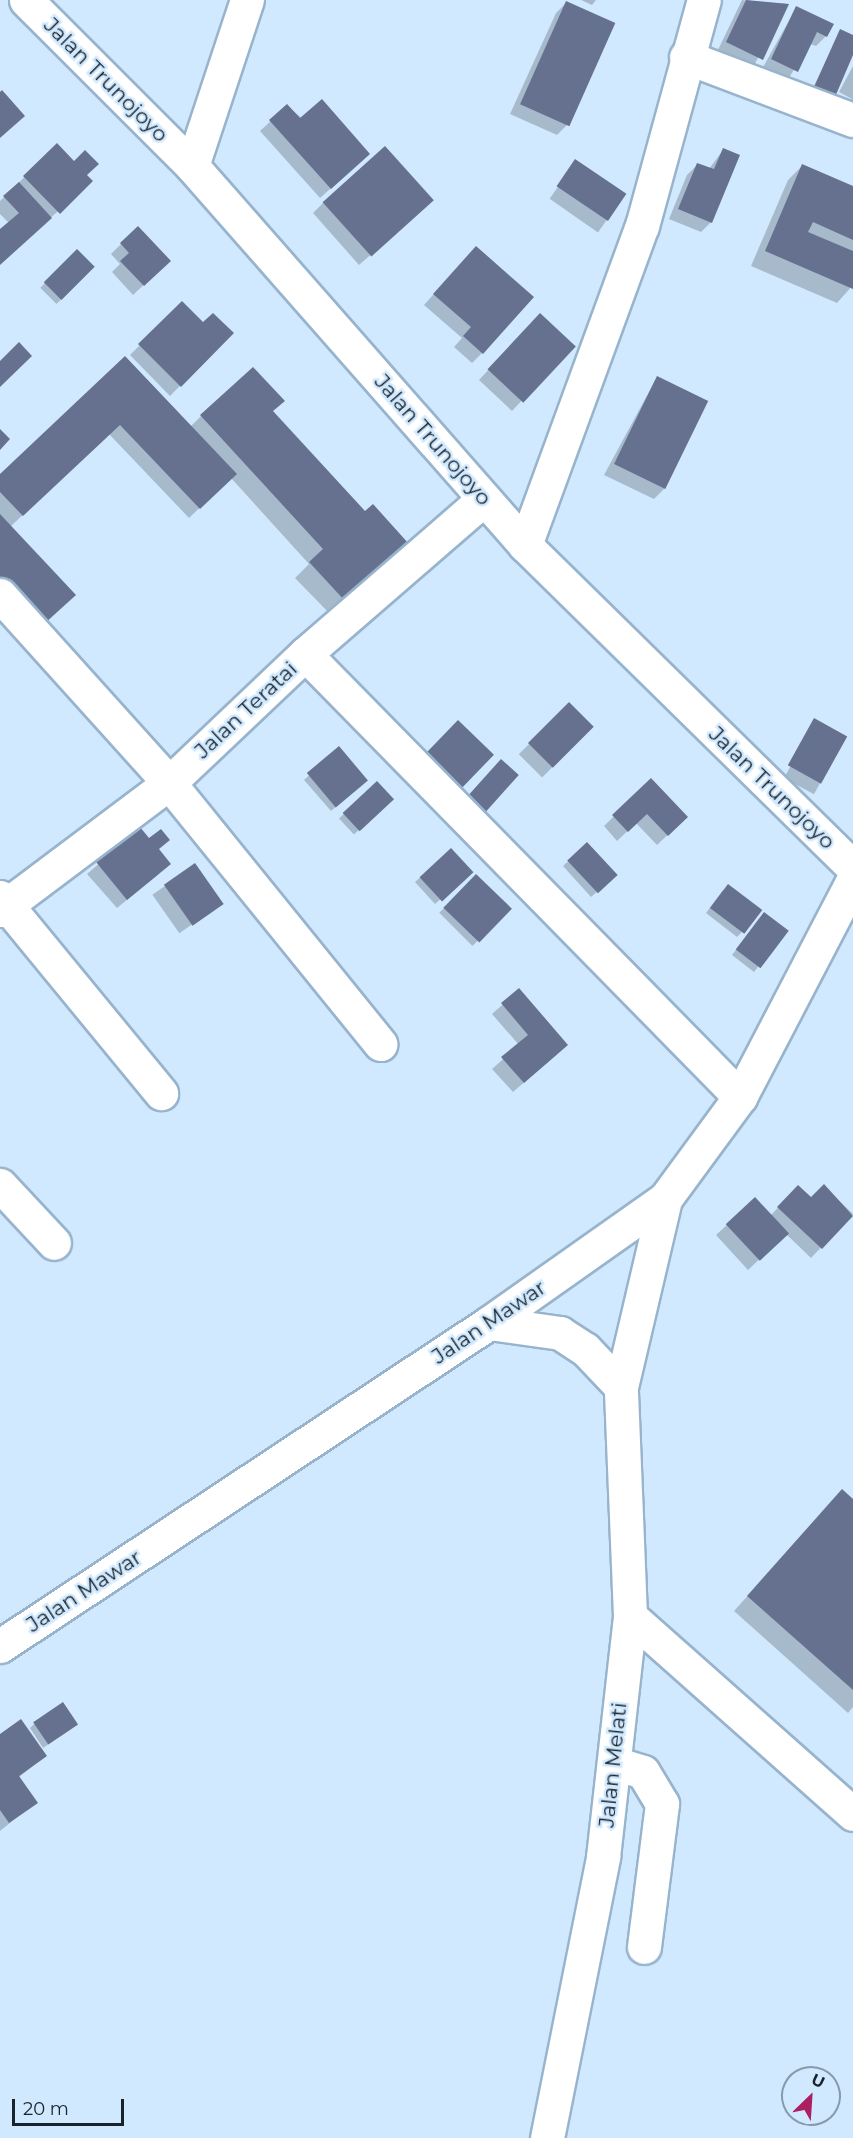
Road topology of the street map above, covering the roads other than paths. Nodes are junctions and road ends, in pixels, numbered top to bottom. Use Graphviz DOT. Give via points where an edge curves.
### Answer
graph roads {
  1 [pos="26,0"];
  2 [pos="247,0"];
  3 [pos="704,0"];
  4 [pos="686,57"];
  5 [pos="853,120"];
  6 [pos="192,166"];
  7 [pos="484,499"];
  8 [pos="525,545"];
  9 [pos="0,595"];
  10 [pos="305,654"];
  11 [pos="169,783"];
  12 [pos="853,867"];
  13 [pos="853,880"];
  14 [pos="2,904"];
  15 [pos="380,1044"];
  16 [pos="161,1093"];
  17 [pos="740,1097"];
  18 [pos="0,1185"];
  19 [pos="665,1199"];
  20 [pos="54,1243"];
  21 [pos="489,1323"];
  22 [pos="621,1387"];
  23 [pos="630,1616"];
  24 [pos="0,1646"];
  25 [pos="614,1763"];
  26 [pos="853,1814"];
  27 [pos="644,1947"];
  28 [pos="547,2138"];
  1 -- 6 [label="street, Jalan Trunojoyo"];
  2 -- 6 [label="street"];
  3 -- 4 [label="street"];
  4 -- 5 [label="street"];
  4 -- 8 [label="street" via="642,226"];
  6 -- 7 [label="street, Jalan Trunojoyo"];
  7 -- 8 [label="street, Jalan Trunojoyo"];
  7 -- 10 [label="street, Jalan Teratai"];
  8 -- 12 [label="street, Jalan Trunojoyo"];
  9 -- 11 [label="street"];
  10 -- 11 [label="street, Jalan Teratai"];
  10 -- 17 [label="street"];
  11 -- 14 [label="street, Jalan Teratai"];
  11 -- 15 [label="street"];
  13 -- 17 [label="street, Jalan Mawar"];
  14 -- 16 [label="street"];
  17 -- 19 [label="street, Jalan Mawar"];
  18 -- 20 [label="street"];
  19 -- 21 [label="street, Jalan Mawar"];
  19 -- 22 [label="street, Jalan Melati"];
  21 -- 22 [label="street" via="560,1333 585,1349"];
  21 -- 24 [label="street, Jalan Mawar"];
  22 -- 23 [label="street, Jalan Melati"];
  23 -- 25 [label="street, Jalan Melati"];
  23 -- 26 [label="street"];
  25 -- 27 [label="street" via="643,1772 662,1804"];
  25 -- 28 [label="street, Jalan Melati" via="603,1857"];
}
